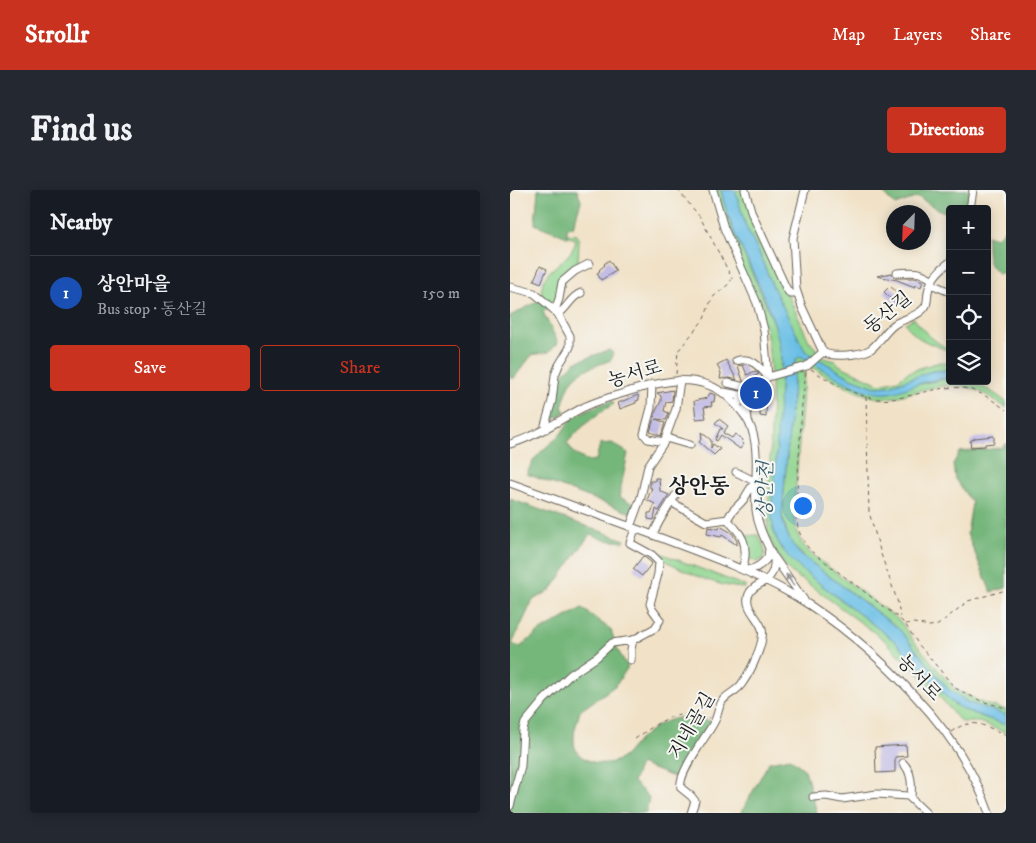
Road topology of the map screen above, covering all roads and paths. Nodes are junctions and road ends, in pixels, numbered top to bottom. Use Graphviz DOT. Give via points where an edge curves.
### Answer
graph roads {
  1 [pos="678,190"];
  2 [pos="713,190"];
  3 [pos="745,190"];
  4 [pos="805,190"];
  5 [pos="973,190"];
  6 [pos="971,205"];
  7 [pos="589,264"];
  8 [pos="946,265"];
  9 [pos="897,274"];
  10 [pos="932,282"];
  11 [pos="510,287"];
  12 [pos="946,290"];
  13 [pos="582,293"];
  14 [pos="797,294"];
  15 [pos="557,312"];
  16 [pos="822,353"];
  17 [pos="736,361"];
  18 [pos="807,366"];
  19 [pos="770,376"];
  20 [pos="678,380"];
  21 [pos="728,383"];
  22 [pos="652,384"];
  23 [pos="720,391"];
  24 [pos="751,392"];
  25 [pos="866,396"];
  26 [pos="736,405"];
  27 [pos="1006,410"];
  28 [pos="749,423"];
  29 [pos="546,429"];
  30 [pos="665,440"];
  31 [pos="510,444"];
  32 [pos="690,445"];
  33 [pos="736,472"];
  34 [pos="756,482"];
  35 [pos="510,483"];
  36 [pos="728,519"];
  37 [pos="633,528"];
  38 [pos="653,535"];
  39 [pos="770,550"];
  40 [pos="742,569"];
  41 [pos="766,581"];
  42 [pos="1006,590"];
  43 [pos="810,605"];
  44 [pos="899,618"];
  45 [pos="906,624"];
  46 [pos="633,640"];
  47 [pos="631,660"];
  48 [pos="1006,708"];
  49 [pos="715,721"];
  50 [pos="947,734"];
  51 [pos="1006,735"];
  52 [pos="635,739"];
  53 [pos="903,763"];
  54 [pos="813,797"];
  55 [pos="910,797"];
  56 [pos="510,806"];
  57 [pos="691,813"];
  58 [pos="926,813"];
  59 [pos="989,813"];
  1 -- 20 [label="path" via="700,218 732,278 712,298 704,318 678,351"];
  2 -- 19 [label="street" via="724,228 757,302"];
  3 -- 14 [label="street" via="752,214 786,288 790,294"];
  4 -- 14 [label="street" via="793,238"];
  5 -- 6 [label="street"];
  7 -- 15 [label="street" via="562,282"];
  8 -- 10 [label="street, 동산길"];
  9 -- 10 [label="street" via="915,272"];
  10 -- 12 [label="street"];
  10 -- 16 [label="street, 동산길" via="923,309 892,326 870,349 836,356"];
  11 -- 15 [label="street" via="534,293"];
  13 -- 15 [label="street" via="574,296 563,311"];
  14 -- 16 [label="street"];
  15 -- 29 [label="street" via="571,344 555,375"];
  16 -- 18 [label="street"];
  17 -- 19 [label="street" via="743,359 756,363"];
  18 -- 19 [label="street"];
  18 -- 25 [label="path"];
  18 -- 44 [label="path" via="802,404 797,527 812,552"];
  19 -- 24 [label="street"];
  20 -- 22 [label="street, 농서로"];
  20 -- 23 [label="street, 농서로" via="699,382"];
  20 -- 30 [label="street" via="678,404"];
  21 -- 24 [label="street"];
  22 -- 29 [label="street, 농서로" via="585,407"];
  22 -- 30 [label="street" via="651,408 644,434 646,438"];
  23 -- 24 [label="street" via="742,395"];
  23 -- 26 [label="street, 농서로"];
  24 -- 26 [label="street"];
  24 -- 28 [label="street" via="746,405"];
  25 -- 27 [label="path" via="889,400 956,386 984,394"];
  25 -- 44 [label="path" via="869,512 898,603"];
  26 -- 28 [label="street, 농서로"];
  28 -- 34 [label="street, 농서로" via="755,445"];
  29 -- 31 [label="street, 농서로"];
  30 -- 32 [label="street"];
  30 -- 37 [label="street" via="648,466"];
  33 -- 34 [label="street"];
  34 -- 36 [label="street"];
  34 -- 39 [label="street, 농서로" via="757,516"];
  35 -- 37 [label="street, 농서로"];
  36 -- 38 [label="street" via="706,522 673,498"];
  36 -- 40 [label="street" via="744,544 746,554"];
  37 -- 38 [label="street, 농서로"];
  37 -- 46 [label="street" via="630,543 659,562 650,604 660,620 655,628"];
  38 -- 40 [label="street, 농서로"];
  39 -- 40 [label="street" via="764,561 751,570"];
  39 -- 41 [label="street, 농서로" via="774,564"];
  43 -- 39 [label="street, one-way"];
  40 -- 41 [label="street, 농서로"];
  41 -- 43 [label="street, 농서로"];
  41 -- 49 [label="street, 지네골길" via="750,592 748,598 762,630 760,646 741,686 723,700"];
  42 -- 45 [label="path" via="968,601 938,625"];
  43 -- 50 [label="street, 농서로" via="877,658"];
  44 -- 45 [label="path"];
  45 -- 48 [label="path" via="918,645 954,688"];
  46 -- 47 [label="street"];
  46 -- 56 [label="street" via="612,643 570,675 525,723 521,766"];
  49 -- 52 [label="path" via="702,716 674,715"];
  49 -- 57 [label="street, 지네골길" via="680,783 695,801"];
  50 -- 51 [label="path" via="970,723"];
  50 -- 59 [label="street, 농서로"];
  53 -- 55 [label="street" via="910,777"];
  54 -- 55 [label="street" via="842,799 876,794"];
  55 -- 58 [label="street"];
}
